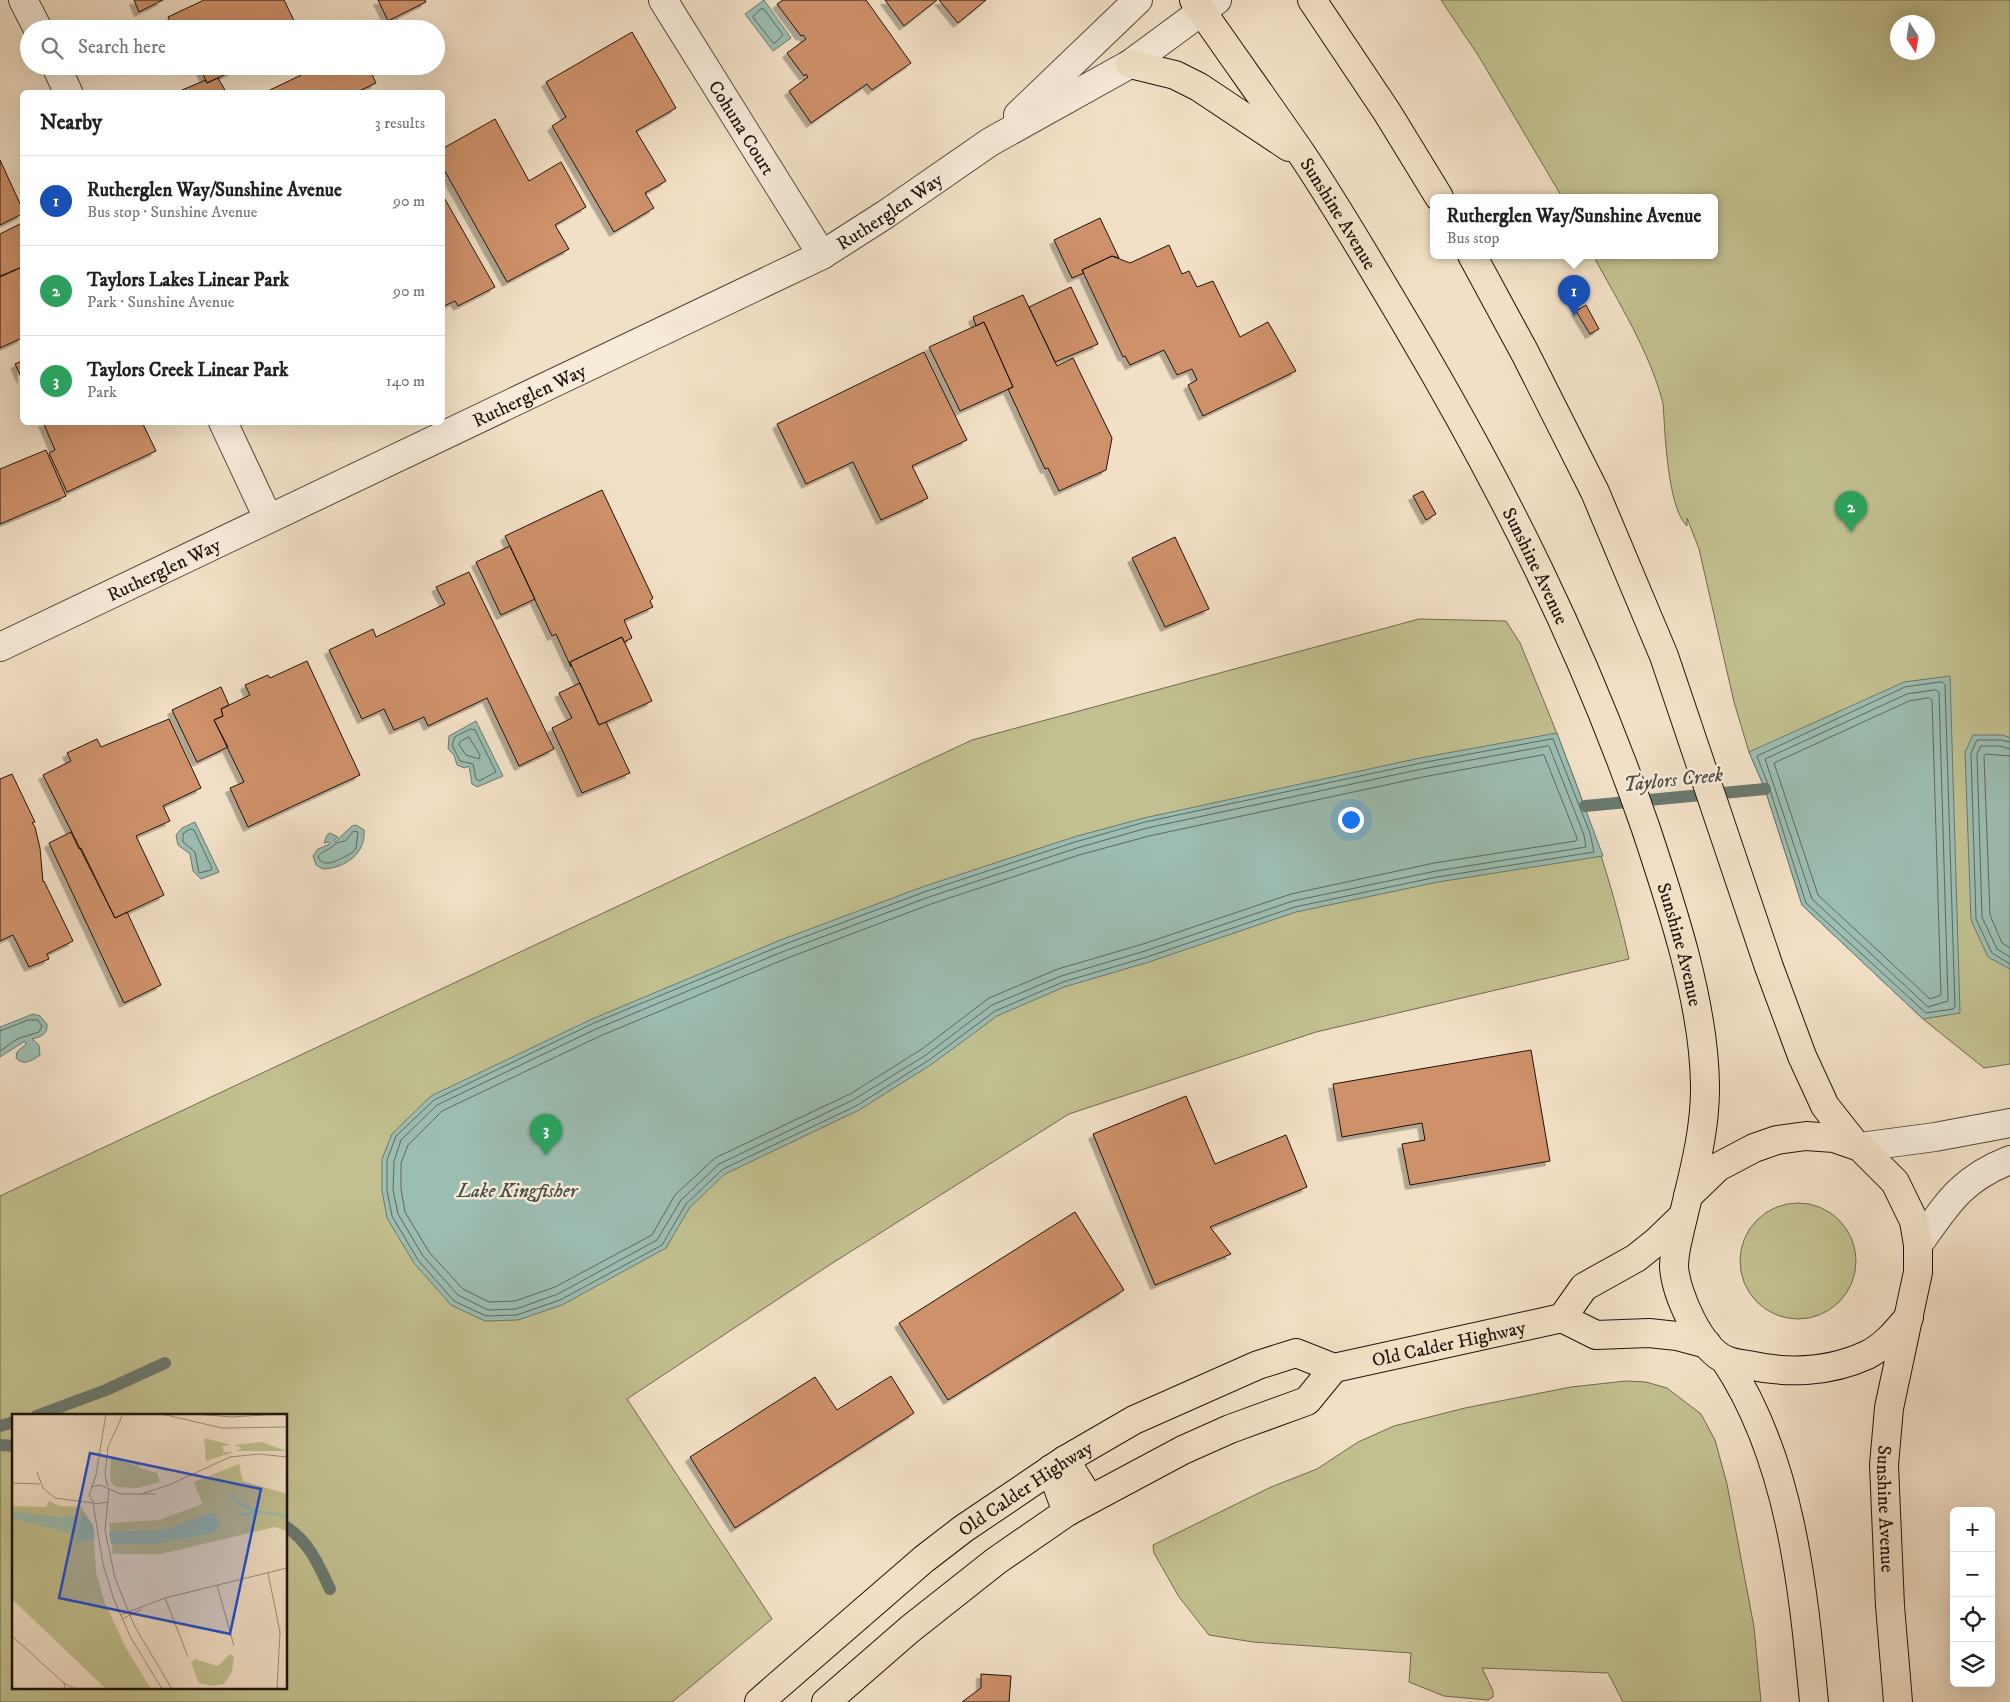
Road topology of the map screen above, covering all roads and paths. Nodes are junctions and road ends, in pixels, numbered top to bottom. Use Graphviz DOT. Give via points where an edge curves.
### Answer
graph roads {
  1 [pos="23,0"];
  2 [pos="663,0"];
  3 [pos="1138,0"];
  4 [pos="1312,0"];
  5 [pos="1204,4"];
  6 [pos="33,20"];
  7 [pos="1130,64"];
  8 [pos="60,75"];
  9 [pos="67,90"];
  10 [pos="990,142"];
  11 [pos="1303,156"];
  12 [pos="1438,194"];
  13 [pos="822,255"];
  14 [pos="1474,259"];
  15 [pos="224,425"];
  16 [pos="268,518"];
  17 [pos="0,647"];
  18 [pos="2010,1123"];
  19 [pos="1858,1145"];
  20 [pos="2010,1160"];
  21 [pos="1685,1206"];
  22 [pos="1918,1245"];
  23 [pos="1562,1318"];
  24 [pos="1910,1318"];
  25 [pos="1716,1352"];
  26 [pos="1334,1368"];
  27 [pos="1058,1464"];
  28 [pos="1078,1505"];
  29 [pos="759,1702"];
  30 [pos="826,1702"];
  31 [pos="1814,1702"];
  32 [pos="1898,1702"];
  1 -- 6 [label="street"];
  2 -- 13 [label="street, Cohuna Court"];
  3 -- 10 [label="street, Rutherglen Way"];
  4 -- 12 [label="main road"];
  5 -- 7 [label="street, Rutherglen Way"];
  5 -- 11 [label="main road, Sunshine Avenue"];
  7 -- 10 [label="street, Rutherglen Way"];
  7 -- 11 [label="main road" via="1175,75"];
  8 -- 9 [label="street"];
  10 -- 13 [label="street, Rutherglen Way"];
  11 -- 21 [label="main road, Sunshine Avenue" via="1410,330 1506,501 1563,618 1608,722 1660,872 1693,994 1706,1082 1702,1132"];
  13 -- 16 [label="street, Rutherglen Way"];
  14 -- 19 [label="main road" via="1595,492 1664,656 1802,1056 1825,1106"];
  15 -- 16 [label="street"];
  16 -- 17 [label="street, Rutherglen Way"];
  18 -- 19 [label="street" via="1936,1137"];
  19 -- 21 [label="main road" via="1834,1138 1806,1136 1777,1140 1718,1167"];
  19 -- 22 [label="main road, Sunshine Avenue" via="1895,1182 1914,1221"];
  20 -- 22 [label="street" via="1967,1182"];
  21 -- 23 [label="main road" via="1656,1242 1636,1258 1584,1287"];
  21 -- 25 [label="main road, Sunshine Avenue" via="1674,1267 1684,1306"];
  22 -- 24 [label="main road, Sunshine Avenue" via="1918,1272"];
  23 -- 25 [label="main road" via="1596,1335 1649,1333 1677,1336"];
  23 -- 26 [label="main road, Old Calder Highway"];
  24 -- 25 [label="main road" via="1890,1339 1868,1354 1816,1370 1763,1369"];
  24 -- 32 [label="main road, Sunshine Avenue" via="1889,1408 1884,1465"];
  25 -- 31 [label="main road" via="1752,1404 1778,1473 1798,1572"];
  26 -- 27 [label="main road, Old Calder Highway" via="1296,1354 1258,1365 1134,1420"];
  26 -- 28 [label="main road" via="1307,1401 1191,1446"];
  27 -- 28 [label="main road"];
  27 -- 29 [label="main road, Old Calder Highway" via="924,1559"];
  28 -- 30 [label="main road" via="996,1561 910,1629"];
}
